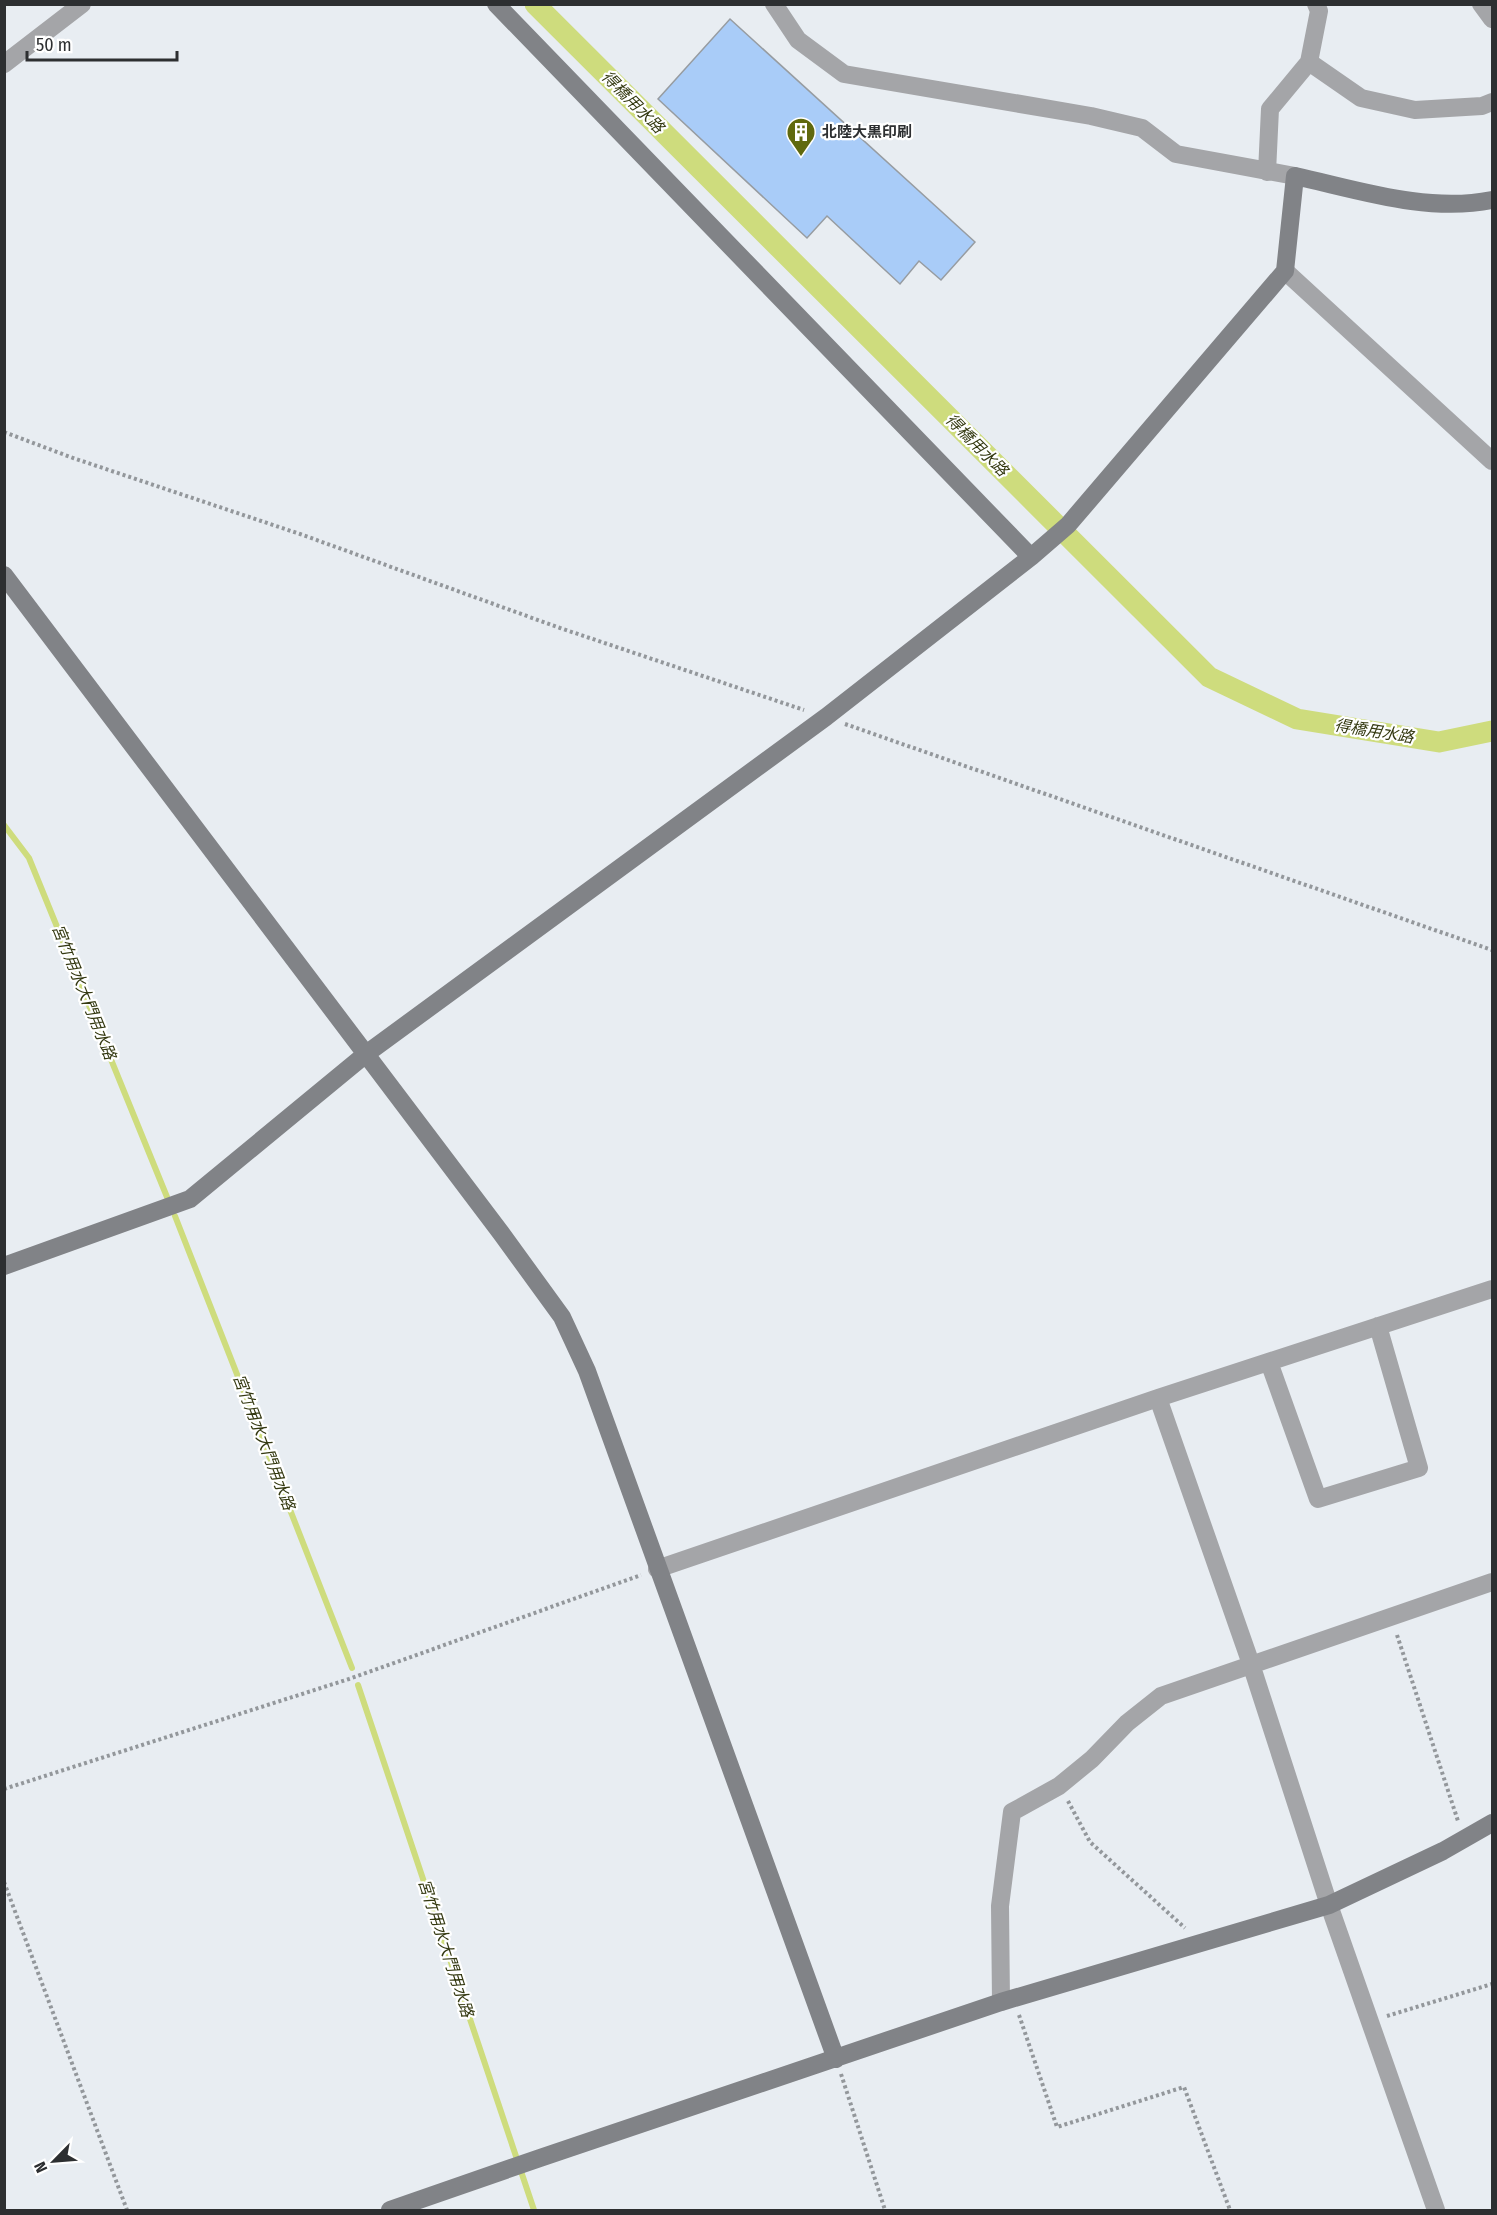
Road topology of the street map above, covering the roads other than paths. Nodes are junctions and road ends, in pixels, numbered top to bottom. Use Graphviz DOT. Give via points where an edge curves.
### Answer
graph roads {
  1 [pos="82,4"];
  2 [pos="496,4"];
  3 [pos="774,4"];
  4 [pos="1316,4"];
  5 [pos="1481,4"];
  6 [pos="1492,19"];
  7 [pos="1309,62"];
  8 [pos="4,64"];
  9 [pos="1492,102"];
  10 [pos="1267,172"];
  11 [pos="1295,176"];
  12 [pos="1492,200"];
  13 [pos="1285,271"];
  14 [pos="1492,461"];
  15 [pos="1031,557"];
  16 [pos="4,575"];
  17 [pos="366,1054"];
  18 [pos="4,1266"];
  19 [pos="1492,1289"];
  20 [pos="1378,1326"];
  21 [pos="1269,1362"];
  22 [pos="1158,1398"];
  23 [pos="657,1569"];
  24 [pos="1492,1582"];
  25 [pos="1251,1664"];
  26 [pos="1492,1822"];
  27 [pos="1329,1905"];
  28 [pos="1007,2000"];
  29 [pos="836,2059"];
  30 [pos="390,2211"];
  31 [pos="1436,2211"];
  1 -- 8 [label="street"];
  2 -- 15 [label="street"];
  3 -- 10 [label="street" via="798,40 844,74 1091,116 1142,128 1176,154"];
  4 -- 7 [label="street"];
  5 -- 6 [label="street"];
  7 -- 9 [label="street" via="1362,98 1415,110"];
  7 -- 10 [label="street" via="1270,109"];
  10 -- 11 [label="street"];
  11 -- 12 [label="street" via="1418,203"];
  11 -- 13 [label="street"];
  13 -- 14 [label="street"];
  13 -- 15 [label="street" via="1068,525"];
  15 -- 17 [label="street" via="826,717"];
  16 -- 17 [label="street"];
  17 -- 18 [label="street" via="190,1199"];
  17 -- 23 [label="street" via="562,1317 587,1371"];
  19 -- 20 [label="street"];
  20 -- 21 [label="street"];
  20 -- 21 [label="street" via="1419,1468 1318,1499"];
  21 -- 22 [label="street"];
  22 -- 23 [label="street"];
  22 -- 25 [label="street"];
  23 -- 29 [label="street"];
  24 -- 25 [label="street"];
  25 -- 27 [label="street"];
  25 -- 28 [label="street" via="1161,1696 1059,1786 1012,1812 1000,1906"];
  26 -- 27 [label="street"];
  27 -- 28 [label="street"];
  27 -- 31 [label="street"];
  28 -- 29 [label="street"];
  29 -- 30 [label="street"];
}
